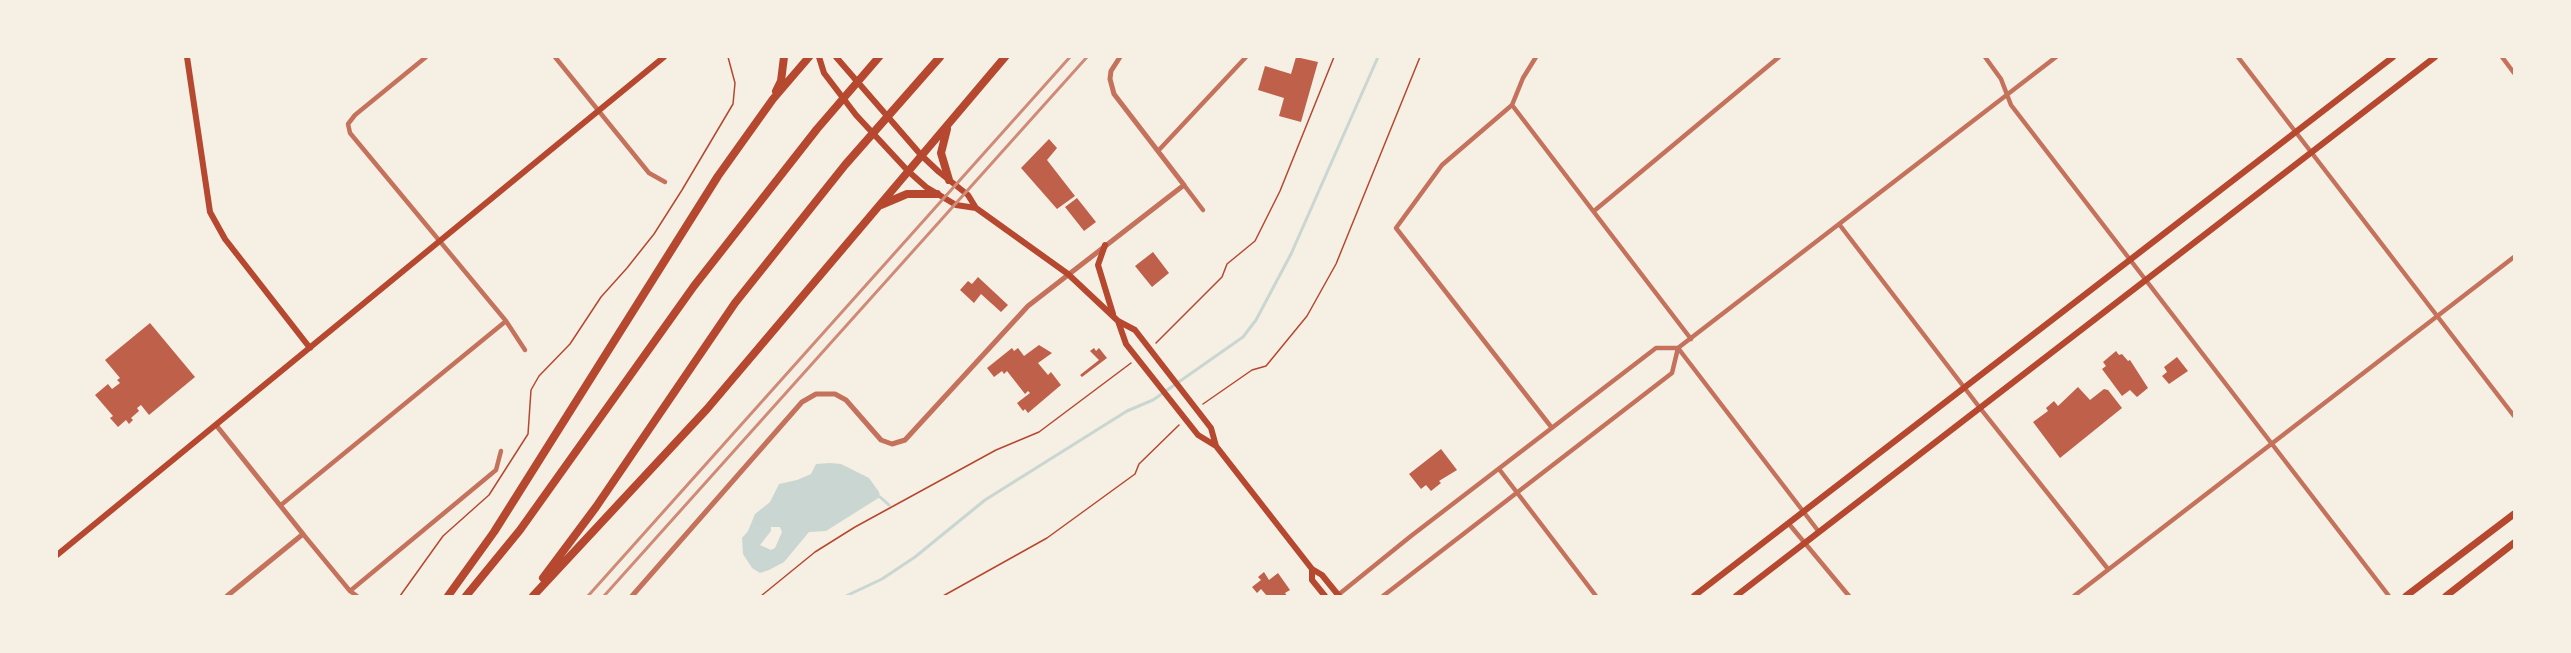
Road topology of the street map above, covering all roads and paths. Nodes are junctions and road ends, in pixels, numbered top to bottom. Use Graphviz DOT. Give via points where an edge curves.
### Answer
graph roads {
  1 [pos="187,57"];
  2 [pos="426,57"];
  3 [pos="555,57"];
  4 [pos="664,57"];
  5 [pos="728,57"];
  6 [pos="784,57"];
  7 [pos="809,57"];
  8 [pos="819,57"];
  9 [pos="836,57"];
  10 [pos="879,57"];
  11 [pos="940,57"];
  12 [pos="1005,57"];
  13 [pos="1120,57"];
  14 [pos="1246,57"];
  15 [pos="1334,57"];
  16 [pos="1420,57"];
  17 [pos="1536,57"];
  18 [pos="1779,57"];
  19 [pos="1985,57"];
  20 [pos="2056,57"];
  21 [pos="2238,57"];
  22 [pos="2393,57"];
  23 [pos="2435,57"];
  24 [pos="2502,57"];
  25 [pos="2514,73"];
  26 [pos="2008,93"];
  27 [pos="773,99"];
  28 [pos="1512,105"];
  29 [pos="598,111"];
  30 [pos="950,123"];
  31 [pos="2294,133"];
  32 [pos="1158,151"];
  33 [pos="2310,153"];
  34 [pos="921,156"];
  35 [pos="908,171"];
  36 [pos="949,180"];
  37 [pos="665,182"];
  38 [pos="1184,185"];
  39 [pos="937,194"];
  40 [pos="880,205"];
  41 [pos="976,208"];
  42 [pos="1203,210"];
  43 [pos="1594,211"];
  44 [pos="1839,224"];
  45 [pos="439,241"];
  46 [pos="1105,245"];
  47 [pos="2514,257"];
  48 [pos="2130,260"];
  49 [pos="1068,274"];
  50 [pos="2145,280"];
  51 [pos="2438,316"];
  52 [pos="1116,319"];
  53 [pos="506,321"];
  54 [pos="1691,339"];
  55 [pos="1155,344"];
  56 [pos="310,348"];
  57 [pos="1678,348"];
  58 [pos="525,350"];
  59 [pos="1136,359"];
  60 [pos="1964,387"];
  61 [pos="1207,400"];
  62 [pos="1980,408"];
  63 [pos="2514,416"];
  64 [pos="216,424"];
  65 [pos="1552,428"];
  66 [pos="1170,432"];
  67 [pos="2272,443"];
  68 [pos="1216,446"];
  69 [pos="501,451"];
  70 [pos="1499,470"];
  71 [pos="1517,491"];
  72 [pos="280,506"];
  73 [pos="1803,512"];
  74 [pos="2514,514"];
  75 [pos="1789,524"];
  76 [pos="1819,532"];
  77 [pos="303,534"];
  78 [pos="2514,543"];
  79 [pos="1804,544"];
  80 [pos="57,555"];
  81 [pos="1311,569"];
  82 [pos="2108,569"];
  83 [pos="350,591"];
  84 [pos="227,596"];
  85 [pos="357,596"];
  86 [pos="400,596"];
  87 [pos="448,596"];
  88 [pos="466,596"];
  89 [pos="531,596"];
  90 [pos="632,596"];
  91 [pos="761,596"];
  92 [pos="943,596"];
  93 [pos="1325,596"];
  94 [pos="1339,596"];
  95 [pos="1383,596"];
  96 [pos="1596,596"];
  97 [pos="1694,596"];
  98 [pos="1736,596"];
  99 [pos="1849,596"];
  100 [pos="2074,596"];
  101 [pos="2390,596"];
  102 [pos="2406,596"];
  103 [pos="2446,596"];
  1 -- 56 [label="main road" via="210,212 225,239"];
  2 -- 45 [label="street" via="348,124 351,133"];
  3 -- 29 [label="street"];
  4 -- 29 [label="main road"];
  5 -- 86 [label="path" via="735,83 733,104 682,190 654,234 601,297 570,344 539,376 531,390 528,434 489,495 443,536"];
  6 -- 27 [label="highway" via="781,81"];
  7 -- 27 [label="highway"];
  8 -- 35 [label="main road" via="824,73 856,115"];
  9 -- 34 [label="main road"];
  10 -- 88 [label="highway" via="694,286 520,530"];
  11 -- 89 [label="highway" via="844,165 735,303"];
  12 -- 30 [label="highway"];
  13 -- 32 [label="street" via="1111,71 1114,94"];
  14 -- 32 [label="street"];
  15 -- 55 [label="path" via="1280,191 1255,241 1227,264 1222,277"];
  16 -- 61 [label="path" via="1336,264 1312,307 1266,366 1252,370"];
  17 -- 28 [label="street"];
  18 -- 43 [label="street"];
  19 -- 26 [label="street"];
  20 -- 26 [label="street"];
  21 -- 31 [label="street"];
  22 -- 31 [label="main road"];
  23 -- 33 [label="main road"];
  24 -- 25 [label="street"];
  26 -- 44 [label="street"];
  26 -- 48 [label="street" via="2011,105"];
  27 -- 87 [label="highway" via="718,176 500,523"];
  28 -- 43 [label="street"];
  28 -- 65 [label="street" via="1442,165 1396,228"];
  29 -- 37 [label="street" via="649,173"];
  29 -- 45 [label="main road"];
  30 -- 34 [label="highway"];
  30 -- 36 [label="highway" via="941,153"];
  31 -- 33 [label="street"];
  31 -- 48 [label="main road"];
  32 -- 38 [label="street"];
  33 -- 50 [label="main road"];
  33 -- 51 [label="street"];
  34 -- 35 [label="highway"];
  34 -- 36 [label="main road"];
  35 -- 39 [label="main road"];
  35 -- 40 [label="highway"];
  36 -- 41 [label="main road" via="969,195"];
  38 -- 42 [label="street"];
  38 -- 46 [label="street"];
  39 -- 40 [label="highway" via="907,194"];
  39 -- 41 [label="main road" via="956,205"];
  40 -- 89 [label="highway" via="707,410"];
  41 -- 49 [label="main road"];
  43 -- 54 [label="street"];
  44 -- 54 [label="street"];
  44 -- 60 [label="street"];
  45 -- 53 [label="street"];
  45 -- 56 [label="main road"];
  46 -- 49 [label="street"];
  46 -- 52 [label="main road" via="1098,265"];
  47 -- 51 [label="street"];
  48 -- 50 [label="street"];
  48 -- 60 [label="main road"];
  49 -- 52 [label="main road"];
  49 -- 90 [label="street" via="1021,313 905,440 892,444 881,440 846,400 835,394 816,394 802,402"];
  50 -- 62 [label="main road"];
  50 -- 67 [label="street"];
  51 -- 63 [label="street"];
  51 -- 67 [label="street"];
  52 -- 68 [label="main road" via="1126,344 1192,427"];
  52 -- 68 [label="main road" via="1138,334 1213,432"];
  53 -- 58 [label="street"];
  53 -- 72 [label="street"];
  54 -- 57 [label="street"];
  56 -- 64 [label="main road"];
  57 -- 65 [label="street" via="1656,348"];
  57 -- 71 [label="street" via="1672,373"];
  57 -- 73 [label="street"];
  59 -- 91 [label="path" via="1039,432 996,450 855,527 815,552"];
  60 -- 62 [label="street"];
  60 -- 73 [label="main road"];
  62 -- 76 [label="main road"];
  62 -- 82 [label="street"];
  64 -- 72 [label="street"];
  64 -- 80 [label="main road"];
  65 -- 70 [label="street"];
  66 -- 92 [label="path" via="1139,464 1135,474 1047,538"];
  67 -- 82 [label="street"];
  67 -- 101 [label="street"];
  68 -- 81 [label="main road"];
  69 -- 83 [label="street" via="496,470"];
  70 -- 71 [label="street"];
  70 -- 94 [label="street"];
  71 -- 95 [label="street"];
  71 -- 96 [label="street"];
  72 -- 77 [label="street"];
  73 -- 75 [label="main road"];
  73 -- 76 [label="street"];
  74 -- 102 [label="main road"];
  75 -- 79 [label="street"];
  75 -- 97 [label="main road"];
  76 -- 79 [label="main road"];
  77 -- 83 [label="street"];
  77 -- 84 [label="street"];
  78 -- 103 [label="main road"];
  79 -- 98 [label="main road"];
  79 -- 99 [label="street"];
  81 -- 93 [label="main road" via="1312,580"];
  81 -- 94 [label="main road" via="1322,575"];
  82 -- 100 [label="street"];
  83 -- 85 [label="street"];
}
